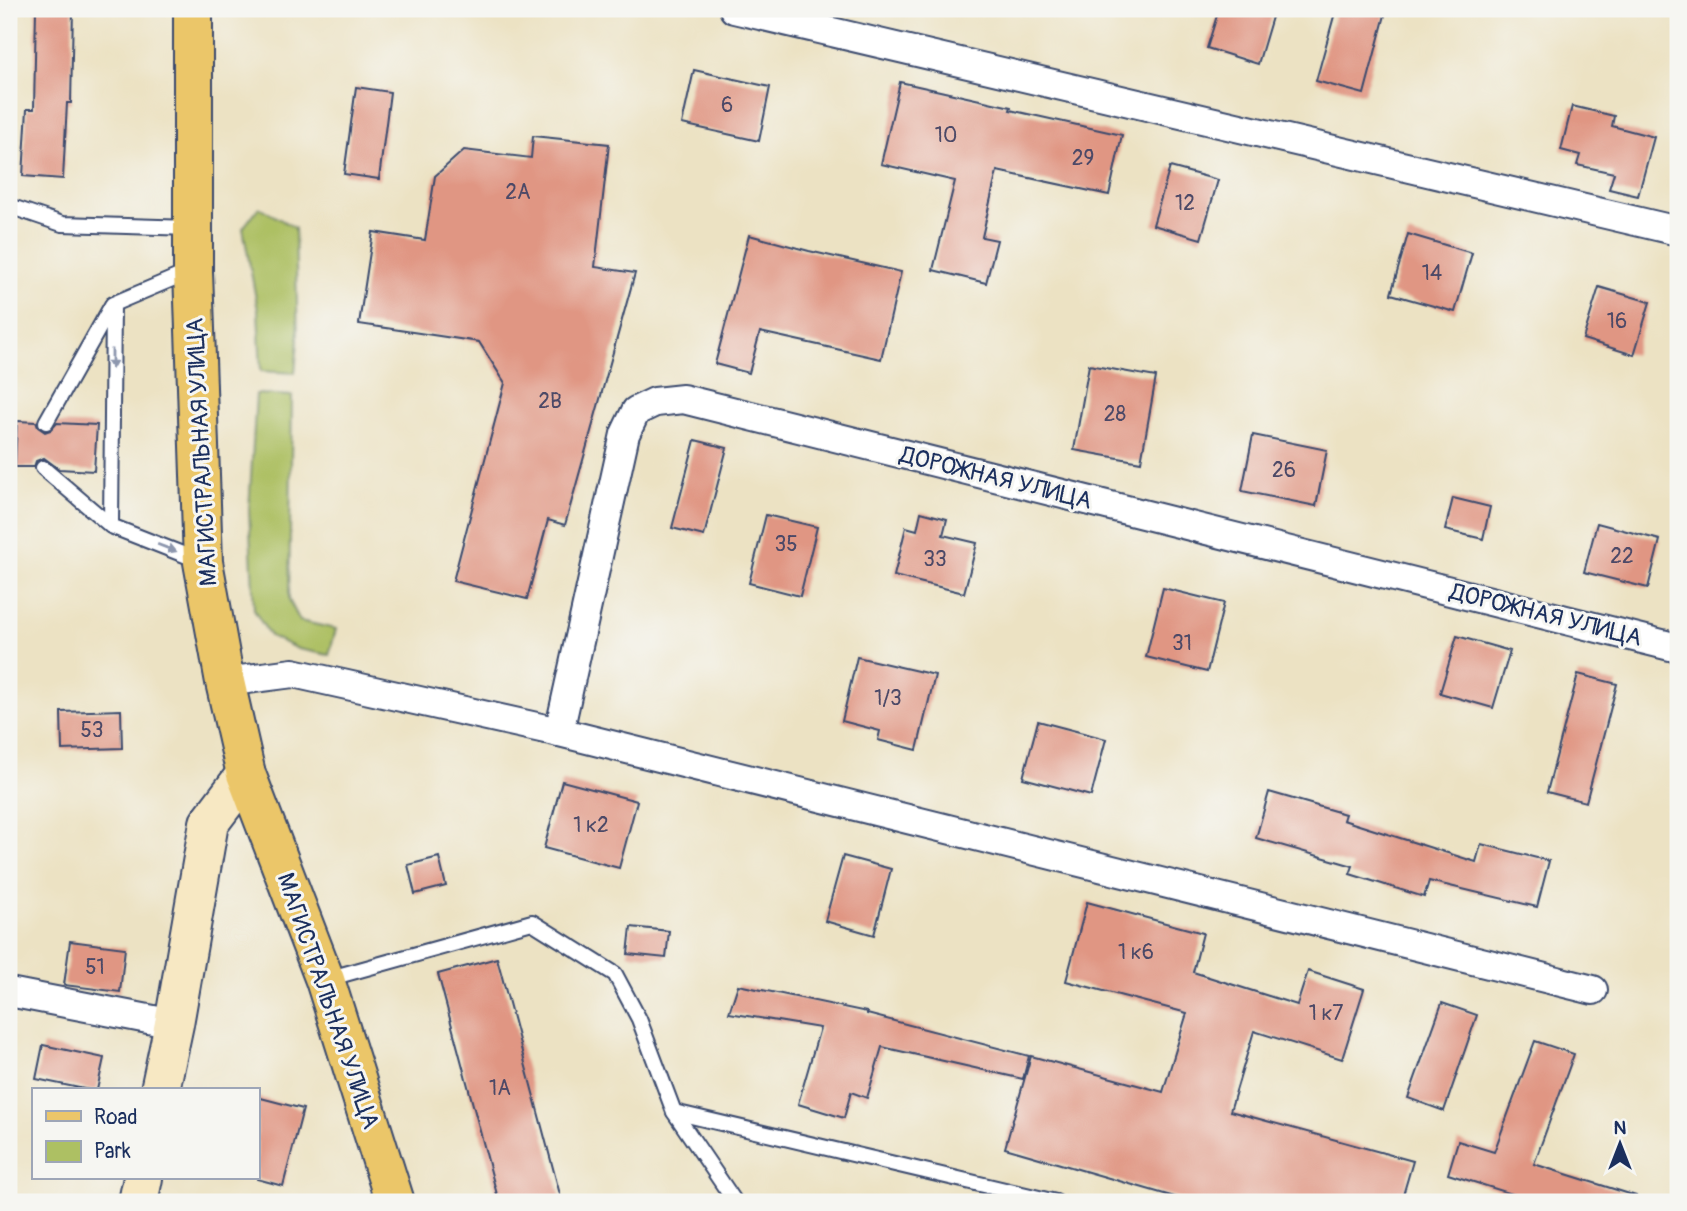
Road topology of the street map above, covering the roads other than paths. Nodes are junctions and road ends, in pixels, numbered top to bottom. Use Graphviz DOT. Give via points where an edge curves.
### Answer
graph roads {
  1 [pos="193,9"];
  2 [pos="734,9"];
  3 [pos="9,206"];
  4 [pos="192,228"];
  5 [pos="1678,231"];
  6 [pos="193,271"];
  7 [pos="113,304"];
  8 [pos="46,422"];
  9 [pos="43,468"];
  10 [pos="111,526"];
  11 [pos="203,562"];
  12 [pos="1678,648"];
  13 [pos="225,682"];
  14 [pos="559,732"];
  15 [pos="246,774"];
  16 [pos="325,979"];
  17 [pos="1593,990"];
  18 [pos="9,992"];
  19 [pos="174,1024"];
  20 [pos="160,1088"];
  21 [pos="674,1112"];
  22 [pos="143,1180"];
  23 [pos="138,1202"];
  24 [pos="395,1202"];
  25 [pos="734,1202"];
  26 [pos="1056,1202"];
  1 -- 4 [label="main road, МАГИСТРАЛЬНАЯ УЛИЦА"];
  2 -- 5 [label="street"];
  3 -- 4 [label="lane" via="62,223"];
  4 -- 6 [label="main road, МАГИСТРАЛЬНАЯ УЛИЦА"];
  6 -- 7 [label="lane"];
  6 -- 11 [label="main road, МАГИСТРАЛЬНАЯ УЛИЦА"];
  7 -- 8 [label="lane"];
  7 -- 10 [label="lane, one-way"];
  9 -- 10 [label="lane"];
  10 -- 11 [label="lane, one-way"];
  11 -- 13 [label="main road, МАГИСТРАЛЬНАЯ УЛИЦА"];
  12 -- 14 [label="street, ДОРОЖНАЯ УЛИЦА" via="683,399 655,402 636,411 625,434"];
  13 -- 14 [label="street" via="293,673"];
  13 -- 15 [label="main road, МАГИСТРАЛЬНАЯ УЛИЦА"];
  14 -- 17 [label="street"];
  15 -- 16 [label="main road, МАГИСТРАЛЬНАЯ УЛИЦА"];
  15 -- 19 [label="street" via="209,823"];
  16 -- 21 [label="lane" via="532,922 615,974 639,1019"];
  16 -- 24 [label="main road, МАГИСТРАЛЬНАЯ УЛИЦА"];
  18 -- 19 [label="street"];
  19 -- 20 [label="street"];
  21 -- 25 [label="lane"];
  21 -- 26 [label="lane"];
  22 -- 23 [label="street"];
}
